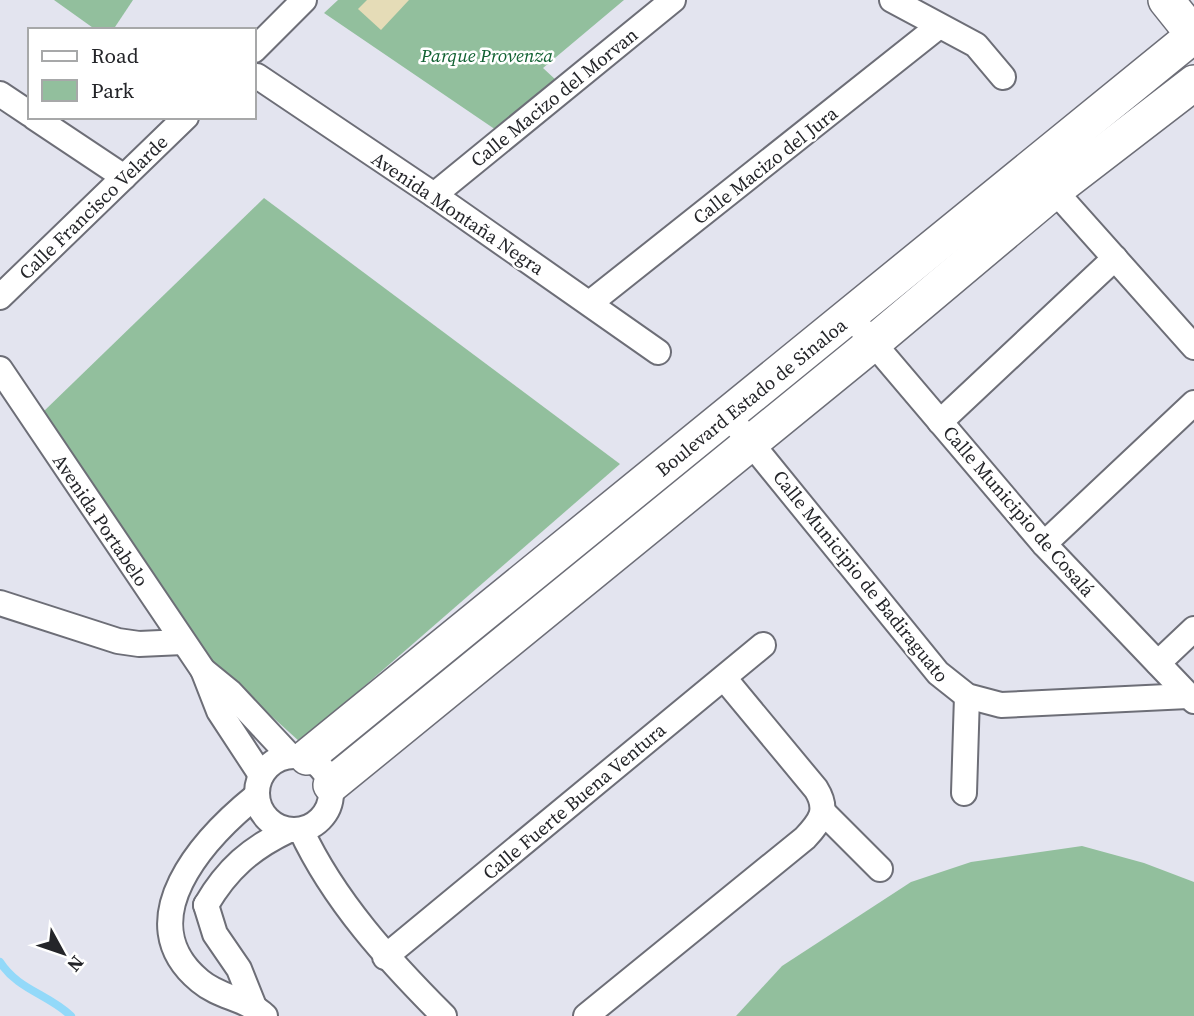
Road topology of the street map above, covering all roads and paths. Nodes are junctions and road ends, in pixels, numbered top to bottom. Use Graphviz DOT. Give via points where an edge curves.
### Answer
graph roads {
  1 [pos="304,0"];
  2 [pos="673,0"];
  3 [pos="892,0"];
  4 [pos="1166,0"];
  5 [pos="939,26"];
  6 [pos="1194,35"];
  7 [pos="256,48"];
  8 [pos="257,76"];
  9 [pos="1003,77"];
  10 [pos="1194,83"];
  11 [pos="0,94"];
  12 [pos="28,113"];
  13 [pos="37,119"];
  14 [pos="184,119"];
  15 [pos="124,177"];
  16 [pos="1043,178"];
  17 [pos="434,195"];
  18 [pos="1115,258"];
  19 [pos="0,297"];
  20 [pos="590,303"];
  21 [pos="850,316"];
  22 [pos="873,343"];
  23 [pos="1194,347"];
  24 [pos="658,352"];
  25 [pos="0,369"];
  26 [pos="1194,403"];
  27 [pos="728,415"];
  28 [pos="940,422"];
  29 [pos="752,443"];
  30 [pos="1044,544"];
  31 [pos="0,603"];
  32 [pos="1194,629"];
  33 [pos="183,642"];
  34 [pos="764,645"];
  35 [pos="1158,663"];
  36 [pos="203,670"];
  37 [pos="724,678"];
  38 [pos="967,696"];
  39 [pos="1191,698"];
  40 [pos="298,756"];
  41 [pos="331,785"];
  42 [pos="259,786"];
  43 [pos="964,793"];
  44 [pos="824,813"];
  45 [pos="295,830"];
  46 [pos="880,869"];
  47 [pos="175,894"];
  48 [pos="206,905"];
  49 [pos="385,957"];
  50 [pos="259,1010"];
  51 [pos="444,1016"];
  52 [pos="586,1016"];
  1 -- 7 [label="street"];
  2 -- 17 [label="street, Calle Macizo del Morvan"];
  3 -- 5 [label="street"];
  4 -- 6 [label="street"];
  5 -- 9 [label="street" via="976,45"];
  5 -- 20 [label="street, Calle Macizo del Jura"];
  6 -- 16 [label="street, Boulevard Estado de Sinaloa"];
  8 -- 17 [label="street, Avenida Montaña Negra"];
  10 -- 16 [label="street, Boulevard Estado de Sinaloa"];
  11 -- 12 [label="street"];
  13 -- 15 [label="street"];
  14 -- 15 [label="street, Calle Francisco Velarde"];
  15 -- 19 [label="street, Calle Francisco Velarde"];
  16 -- 18 [label="street"];
  16 -- 21 [label="street, Boulevard Estado de Sinaloa"];
  16 -- 22 [label="street, Boulevard Estado de Sinaloa"];
  17 -- 20 [label="street, Avenida Montaña Negra"];
  18 -- 23 [label="street"];
  18 -- 28 [label="street"];
  20 -- 24 [label="street, Avenida Montaña Negra"];
  21 -- 22 [label="street, Calle Municipio de Cosalá"];
  21 -- 27 [label="street, Boulevard Estado de Sinaloa"];
  22 -- 28 [label="street, Calle Municipio de Cosalá"];
  22 -- 29 [label="street, Boulevard Estado de Sinaloa"];
  25 -- 33 [label="street, Avenida Portabelo"];
  26 -- 30 [label="street"];
  27 -- 29 [label="street, Calle Municipio de Badiraguato"];
  27 -- 40 [label="street, Boulevard Estado de Sinaloa"];
  28 -- 30 [label="street, Calle Municipio de Cosalá"];
  29 -- 38 [label="street, Calle Municipio de Badiraguato" via="938,673"];
  29 -- 41 [label="street, Boulevard Estado de Sinaloa"];
  30 -- 35 [label="street, Calle Municipio de Cosalá"];
  31 -- 33 [label="street" via="118,641"];
  32 -- 35 [label="street"];
  33 -- 36 [label="street, Avenida Portabelo"];
  34 -- 37 [label="street, Calle Fuerte Buena Ventura"];
  35 -- 39 [label="street, Calle Municipio de Cosalá"];
  36 -- 40 [label="street, Avenida Portabelo"];
  36 -- 42 [label="street, Avenida Portabelo"];
  37 -- 44 [label="street" via="816,789"];
  37 -- 49 [label="street, Calle Fuerte Buena Ventura"];
  38 -- 39 [label="street, Calle Municipio de Badiraguato" via="1001,705"];
  38 -- 43 [label="street"];
  40 -- 41 [label="street" via="318,763"];
  40 -- 42 [label="street" via="272,762"];
  41 -- 45 [label="street" via="325,814 315,824"];
  42 -- 45 [label="street" via="261,812 273,824"];
  42 -- 47 [label="street" via="208,840"];
  44 -- 46 [label="street"];
  44 -- 52 [label="street" via="805,838"];
  45 -- 48 [label="street" via="263,842 240,859"];
  45 -- 49 [label="street"];
  47 -- 48 [label="street"];
  47 -- 50 [label="street" via="171,943 181,964 218,994"];
  48 -- 50 [label="street" via="215,933"];
  49 -- 51 [label="street"];
}
